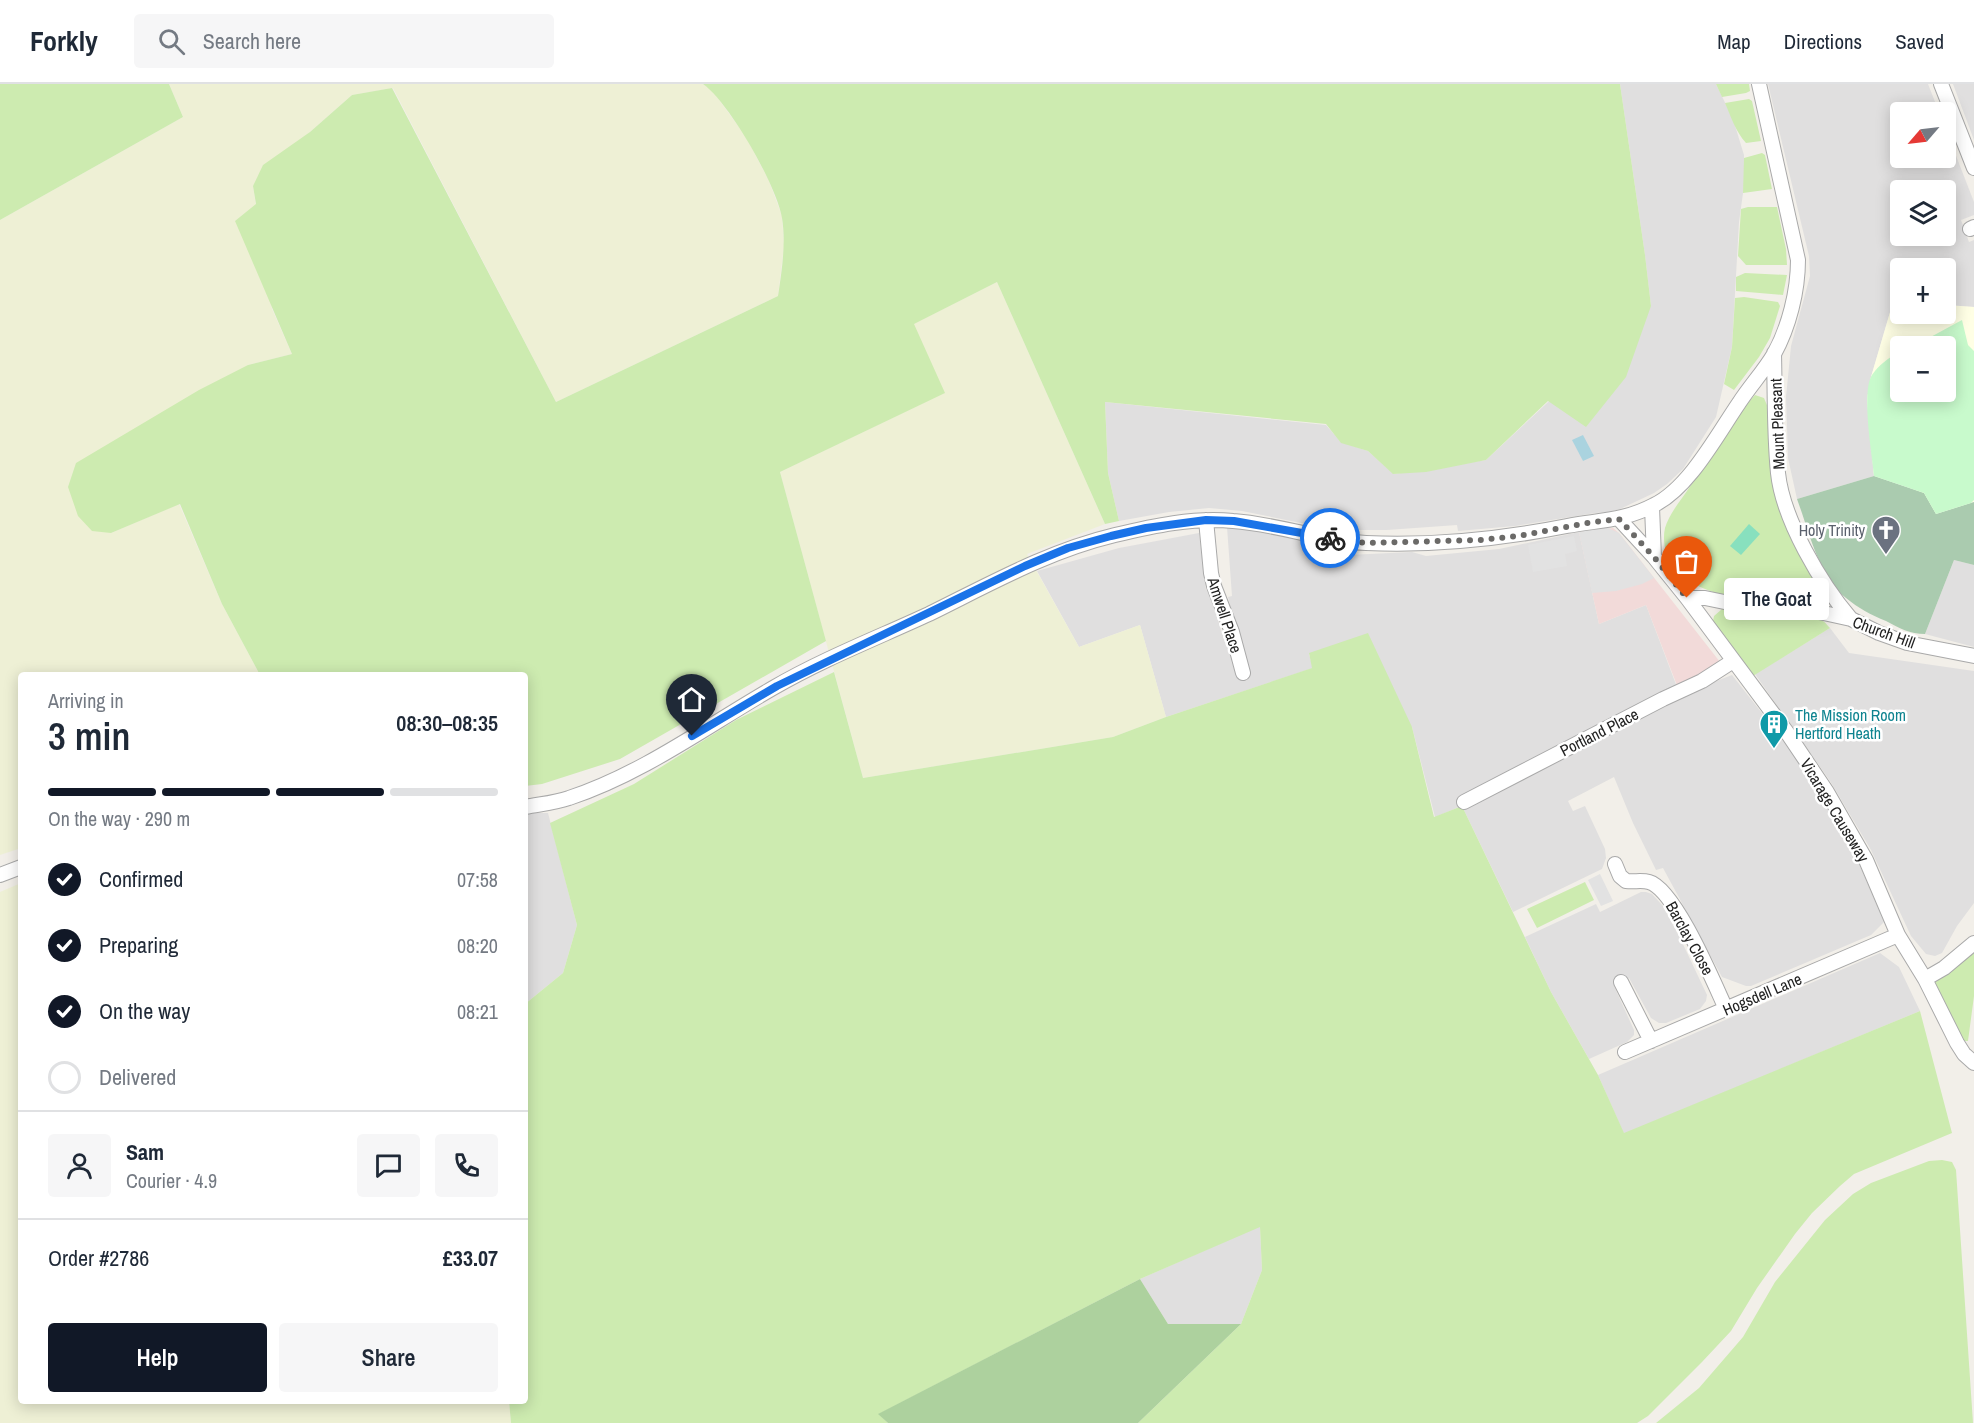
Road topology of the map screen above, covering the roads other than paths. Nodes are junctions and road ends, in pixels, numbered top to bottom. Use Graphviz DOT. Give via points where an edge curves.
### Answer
graph roads {
  1 [pos="1759,84"];
  2 [pos="1941,84"];
  3 [pos="1974,168"];
  4 [pos="1774,353"];
  5 [pos="1652,507"];
  6 [pos="1619,519"];
  7 [pos="1206,520"];
  8 [pos="1654,557"];
  9 [pos="1687,598"];
  10 [pos="1851,620"];
  11 [pos="1974,656"];
  12 [pos="1733,661"];
  13 [pos="1243,673"];
  14 [pos="1464,802"];
  15 [pos="528,806"];
  16 [pos="1615,864"];
  17 [pos="18,868"];
  18 [pos="0,875"];
  19 [pos="1898,935"];
  20 [pos="1974,943"];
  21 [pos="1925,979"];
  22 [pos="1621,982"];
  23 [pos="1726,1009"];
  24 [pos="1651,1041"];
  25 [pos="1626,1052"];
  26 [pos="1974,1063"];
  1 -- 4 [label="street, Mount Pleasant" via="1798,260 1787,324"];
  2 -- 3 [label="street"];
  4 -- 5 [label="street, Mount Pleasant" via="1685,480"];
  4 -- 10 [label="street, Mount Pleasant" via="1778,475 1788,510 1824,585"];
  5 -- 6 [label="street, Mount Pleasant"];
  5 -- 8 [label="street"];
  6 -- 7 [label="street, Mount Pleasant" via="1480,540 1366,543 1279,527"];
  6 -- 8 [label="street, Vicarage Causeway"];
  7 -- 13 [label="street, Amwell Place" via="1214,586"];
  7 -- 15 [label="street, Mount Pleasant" via="1111,536 1025,566 777,686 605,785 565,800"];
  8 -- 9 [label="street, Vicarage Causeway"];
  9 -- 10 [label="street, Church Hill" via="1810,610"];
  9 -- 12 [label="street, Vicarage Causeway"];
  10 -- 11 [label="street, Church Hill" via="1907,643"];
  12 -- 14 [label="street, Portland Place" via="1702,681"];
  12 -- 19 [label="street, Vicarage Causeway" via="1827,792 1866,860"];
  16 -- 23 [label="street, Barclay Close" via="1626,881 1650,882 1675,907"];
  17 -- 18 [label="street"];
  19 -- 21 [label="street, Vicarage Causeway"];
  19 -- 23 [label="street, Hogsdell Lane"];
  20 -- 21 [label="street"];
  21 -- 26 [label="street, Vicarage Causeway" via="1957,1043"];
  22 -- 24 [label="street"];
  23 -- 24 [label="street, Hogsdell Lane"];
  24 -- 25 [label="street, Hogsdell Lane"];
}
